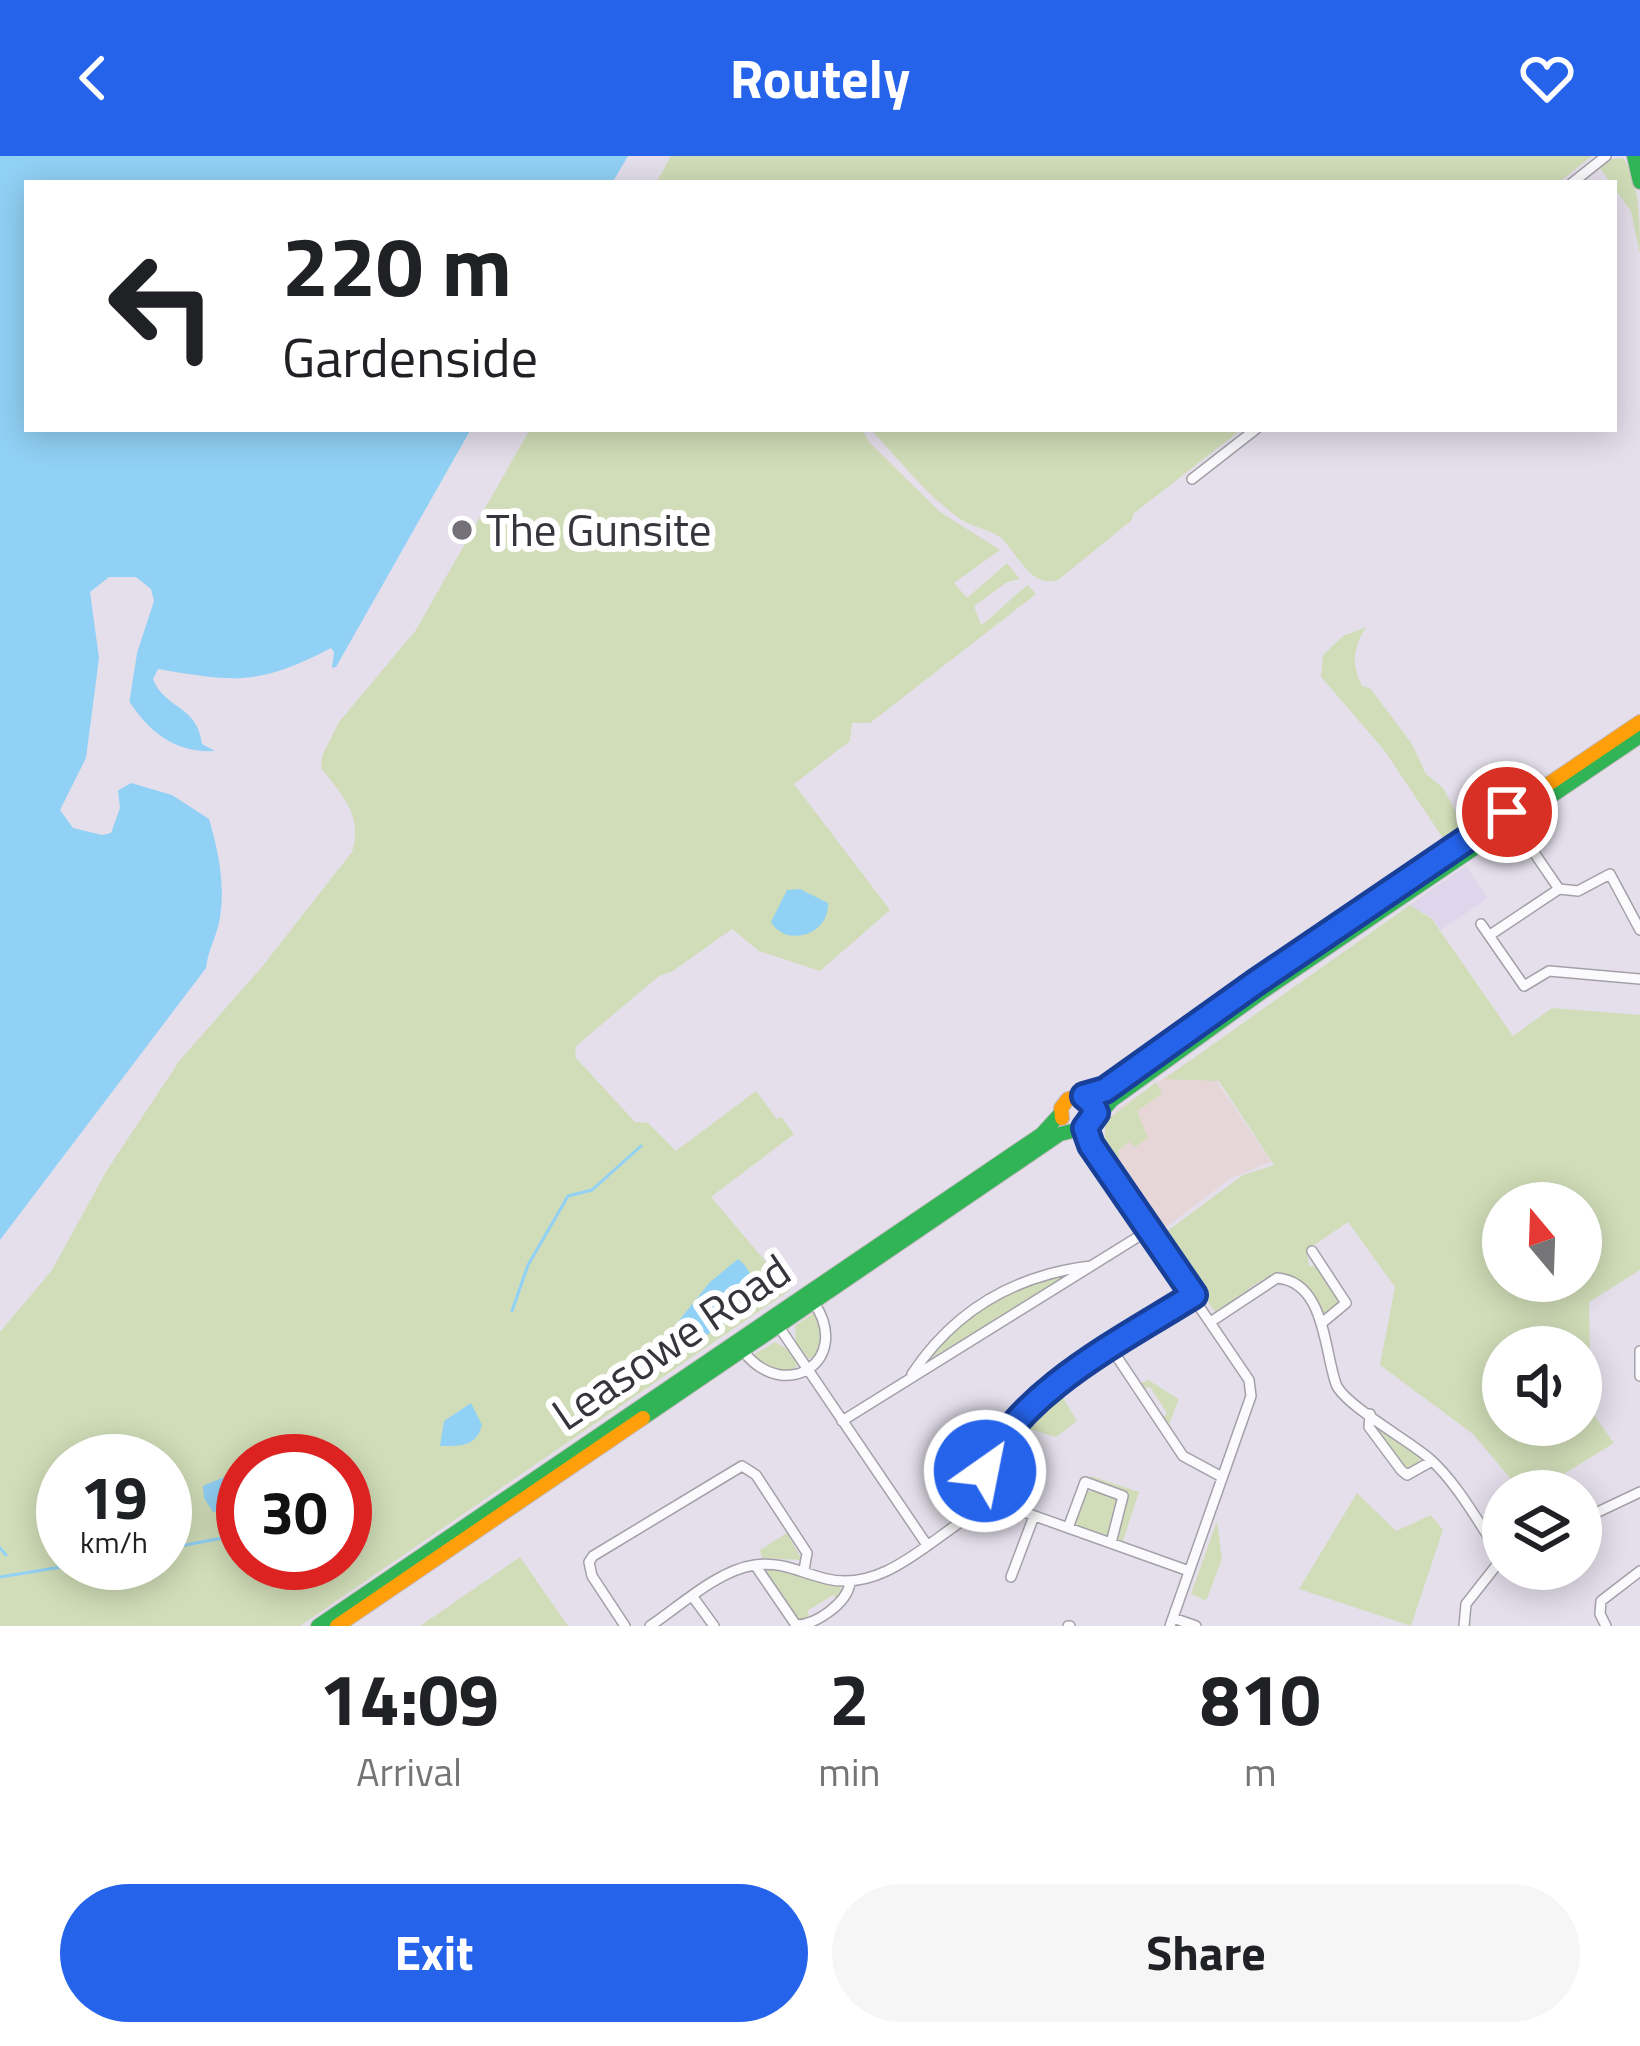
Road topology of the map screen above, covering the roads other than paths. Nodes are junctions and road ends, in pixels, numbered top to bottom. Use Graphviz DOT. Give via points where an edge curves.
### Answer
graph roads {
  1 [pos="1606,156"];
  2 [pos="1634,156"];
  3 [pos="1576,180"];
  4 [pos="1640,182"];
  5 [pos="1252,432"];
  6 [pos="1192,478"];
  7 [pos="1640,722"];
  8 [pos="1640,736"];
  9 [pos="1510,817"];
  10 [pos="1559,889"];
  11 [pos="1481,924"];
  12 [pos="1640,929"];
  13 [pos="1490,935"];
  14 [pos="1640,979"];
  15 [pos="1084,1096"];
  16 [pos="1061,1113"];
  17 [pos="1085,1125"];
  18 [pos="1149,1230"];
  19 [pos="1312,1251"];
  20 [pos="1096,1266"];
  21 [pos="1194,1295"];
  22 [pos="814,1303"];
  23 [pos="1212,1321"];
  24 [pos="776,1322"];
  25 [pos="1323,1322"];
  26 [pos="1112,1348"];
  27 [pos="743,1351"];
  28 [pos="1640,1352"];
  29 [pos="808,1369"];
  30 [pos="1640,1376"];
  31 [pos="909,1378"];
  32 [pos="1370,1414"];
  33 [pos="842,1421"];
  34 [pos="1432,1461"];
  35 [pos="1222,1477"];
  36 [pos="1640,1492"];
  37 [pos="976,1495"];
  38 [pos="1602,1510"];
  39 [pos="1034,1516"];
  40 [pos="1068,1528"];
  41 [pos="1482,1530"];
  42 [pos="1112,1543"];
  43 [pos="927,1545"];
  44 [pos="755,1565"];
  45 [pos="804,1570"];
  46 [pos="1189,1571"];
  47 [pos="1640,1571"];
  48 [pos="1011,1577"];
  49 [pos="850,1582"];
  50 [pos="1482,1583"];
  51 [pos="694,1597"];
  52 [pos="1172,1622"];
  53 [pos="318,1626"];
  54 [pos="338,1626"];
  55 [pos="625,1626"];
  56 [pos="650,1626"];
  57 [pos="714,1626"];
  58 [pos="1196,1626"];
  59 [pos="1464,1626"];
  60 [pos="1606,1626"];
  1 -- 3 [label="street"];
  2 -- 4 [label="main road"];
  5 -- 6 [label="street"];
  7 -- 9 [label="main road, Leasowe Road"];
  8 -- 9 [label="main road, Leasowe Road"];
  9 -- 10 [label="street"];
  9 -- 15 [label="main road, Leasowe Road" via="1105,1090"];
  9 -- 17 [label="main road, Leasowe Road"];
  10 -- 12 [label="street" via="1578,891 1610,874"];
  10 -- 13 [label="street"];
  11 -- 13 [label="street"];
  13 -- 14 [label="street" via="1524,986 1549,971"];
  15 -- 16 [label="main road" via="1068,1099"];
  15 -- 17 [label="main road" via="1094,1106"];
  16 -- 17 [label="main road" via="1065,1124"];
  16 -- 24 [label="main road, Leasowe Road"];
  17 -- 18 [label="street"];
  17 -- 22 [label="main road, Leasowe Road" via="1060,1134"];
  18 -- 20 [label="street"];
  18 -- 21 [label="street"];
  19 -- 25 [label="street" via="1346,1304"];
  20 -- 31 [label="street"];
  20 -- 31 [label="street" via="1061,1270 986,1301 944,1331"];
  21 -- 23 [label="street"];
  21 -- 26 [label="street"];
  22 -- 24 [label="main road, Leasowe Road"];
  22 -- 29 [label="street, Leasowe Road" via="827,1337"];
  23 -- 25 [label="street" via="1277,1278 1298,1286"];
  23 -- 35 [label="street" via="1250,1380"];
  24 -- 27 [label="main road, Leasowe Road"];
  24 -- 29 [label="street"];
  24 -- 53 [label="main road, Leasowe Road"];
  25 -- 32 [label="street" via="1336,1385"];
  26 -- 35 [label="street" via="1184,1456"];
  26 -- 37 [label="street" via="1014,1425 994,1447"];
  27 -- 29 [label="street, Leasowe Road" via="778,1377"];
  27 -- 54 [label="main road, Leasowe Road"];
  28 -- 30 [label="street"];
  29 -- 33 [label="street"];
  31 -- 33 [label="street"];
  32 -- 34 [label="street"];
  32 -- 34 [label="street" via="1369,1427 1401,1471"];
  33 -- 43 [label="street"];
  34 -- 41 [label="street"];
  35 -- 46 [label="street"];
  36 -- 38 [label="street"];
  37 -- 39 [label="street"];
  37 -- 43 [label="street" via="959,1523"];
  39 -- 40 [label="street"];
  39 -- 48 [label="street"];
  40 -- 42 [label="street"];
  40 -- 42 [label="street" via="1085,1482 1123,1496"];
  42 -- 46 [label="street"];
  43 -- 49 [label="street" via="880,1576"];
  44 -- 45 [label="street"];
  44 -- 49 [label="street" via="796,1625 845,1599"];
  44 -- 51 [label="street"];
  45 -- 49 [label="street"];
  45 -- 55 [label="street" via="807,1553 752,1469 742,1466 593,1556 592,1576"];
  46 -- 52 [label="street"];
  47 -- 60 [label="street" via="1601,1601"];
  50 -- 59 [label="street" via="1466,1604"];
  51 -- 56 [label="street"];
  51 -- 57 [label="street"];
  52 -- 58 [label="street"];
}
